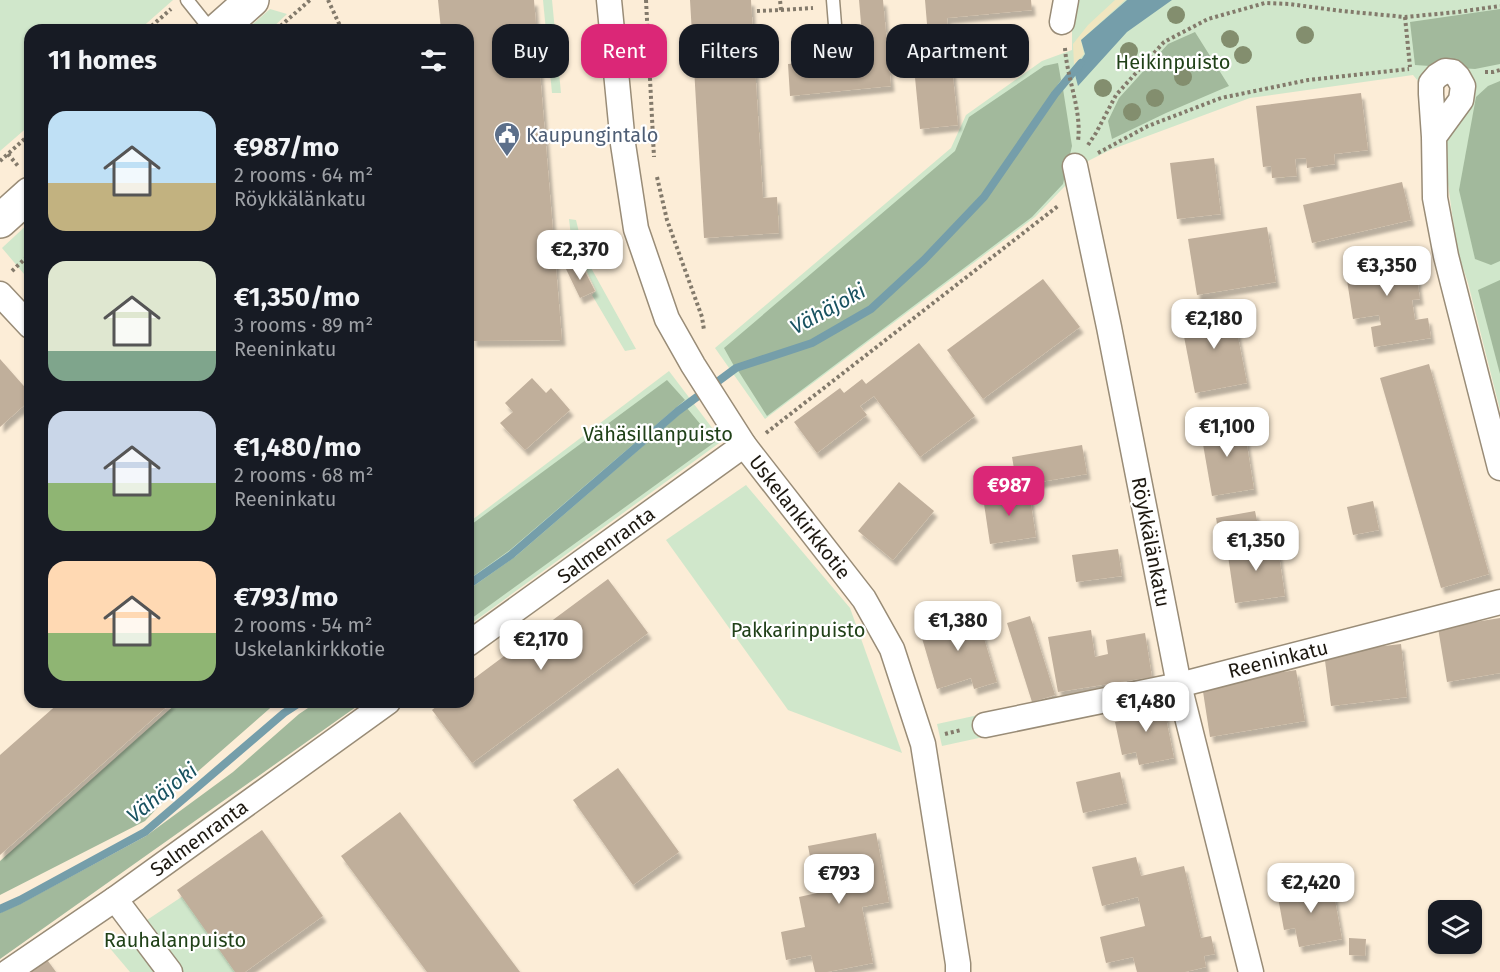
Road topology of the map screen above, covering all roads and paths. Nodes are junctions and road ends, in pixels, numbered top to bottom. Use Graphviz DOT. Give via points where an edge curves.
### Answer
graph roads {
  1 [pos="187,0"];
  2 [pos="252,0"];
  3 [pos="310,0"];
  4 [pos="328,0"];
  5 [pos="609,0"];
  6 [pos="646,0"];
  7 [pos="780,0"];
  8 [pos="833,0"];
  9 [pos="1500,6"];
  10 [pos="172,8"];
  11 [pos="814,8"];
  12 [pos="781,10"];
  13 [pos="758,11"];
  14 [pos="1405,17"];
  15 [pos="154,24"];
  16 [pos="207,24"];
  17 [pos="225,24"];
  18 [pos="283,24"];
  19 [pos="339,24"];
  20 [pos="835,24"];
  21 [pos="1066,61"];
  22 [pos="1410,69"];
  23 [pos="1434,137"];
  24 [pos="24,139"];
  25 [pos="0,161"];
  26 [pos="654,164"];
  27 [pos="1075,166"];
  28 [pos="657,175"];
  29 [pos="24,261"];
  30 [pos="4,285"];
  31 [pos="24,317"];
  32 [pos="705,337"];
  33 [pos="744,445"];
  34 [pos="1500,468"];
  35 [pos="1500,602"];
  36 [pos="474,640"];
  37 [pos="1179,685"];
  38 [pos="380,708"];
  39 [pos="985,725"];
  40 [pos="115,899"];
  41 [pos="8,972"];
  42 [pos="170,972"];
  43 [pos="958,972"];
  44 [pos="1251,972"];
  1 -- 16 [label="lane"];
  2 -- 17 [label="street"];
  3 -- 18 [label="path"];
  4 -- 19 [label="path"];
  5 -- 33 [label="street, Uskelankirkkotie" via="636,229 667,319"];
  6 -- 26 [label="path"];
  7 -- 12 [label="path"];
  8 -- 20 [label="lane"];
  9 -- 14 [label="path"];
  10 -- 15 [label="path"];
  11 -- 12 [label="path"];
  12 -- 13 [label="path"];
  14 -- 22 [label="path"];
  14 -- 27 [label="path" via="1265,3 1208,19 1164,42 1116,95"];
  21 -- 27 [label="path" via="1077,109"];
  23 -- 34 [label="street" via="1435,198 1446,256"];
  24 -- 25 [label="path"];
  27 -- 37 [label="street, Röykkälänkatu"];
  28 -- 32 [label="path" via="667,220 702,316"];
  29 -- 30 [label="path"];
  30 -- 31 [label="street"];
  33 -- 36 [label="street, Salmenranta"];
  33 -- 43 [label="street, Uskelankirkkotie" via="864,599 892,649 922,744"];
  35 -- 37 [label="street, Reeninkatu"];
  37 -- 39 [label="street, Reeninkatu"];
  37 -- 44 [label="street, Röykkälänkatu"];
  38 -- 40 [label="street, Salmenranta"];
  40 -- 41 [label="street, Salmenranta"];
  40 -- 42 [label="street"];
}
